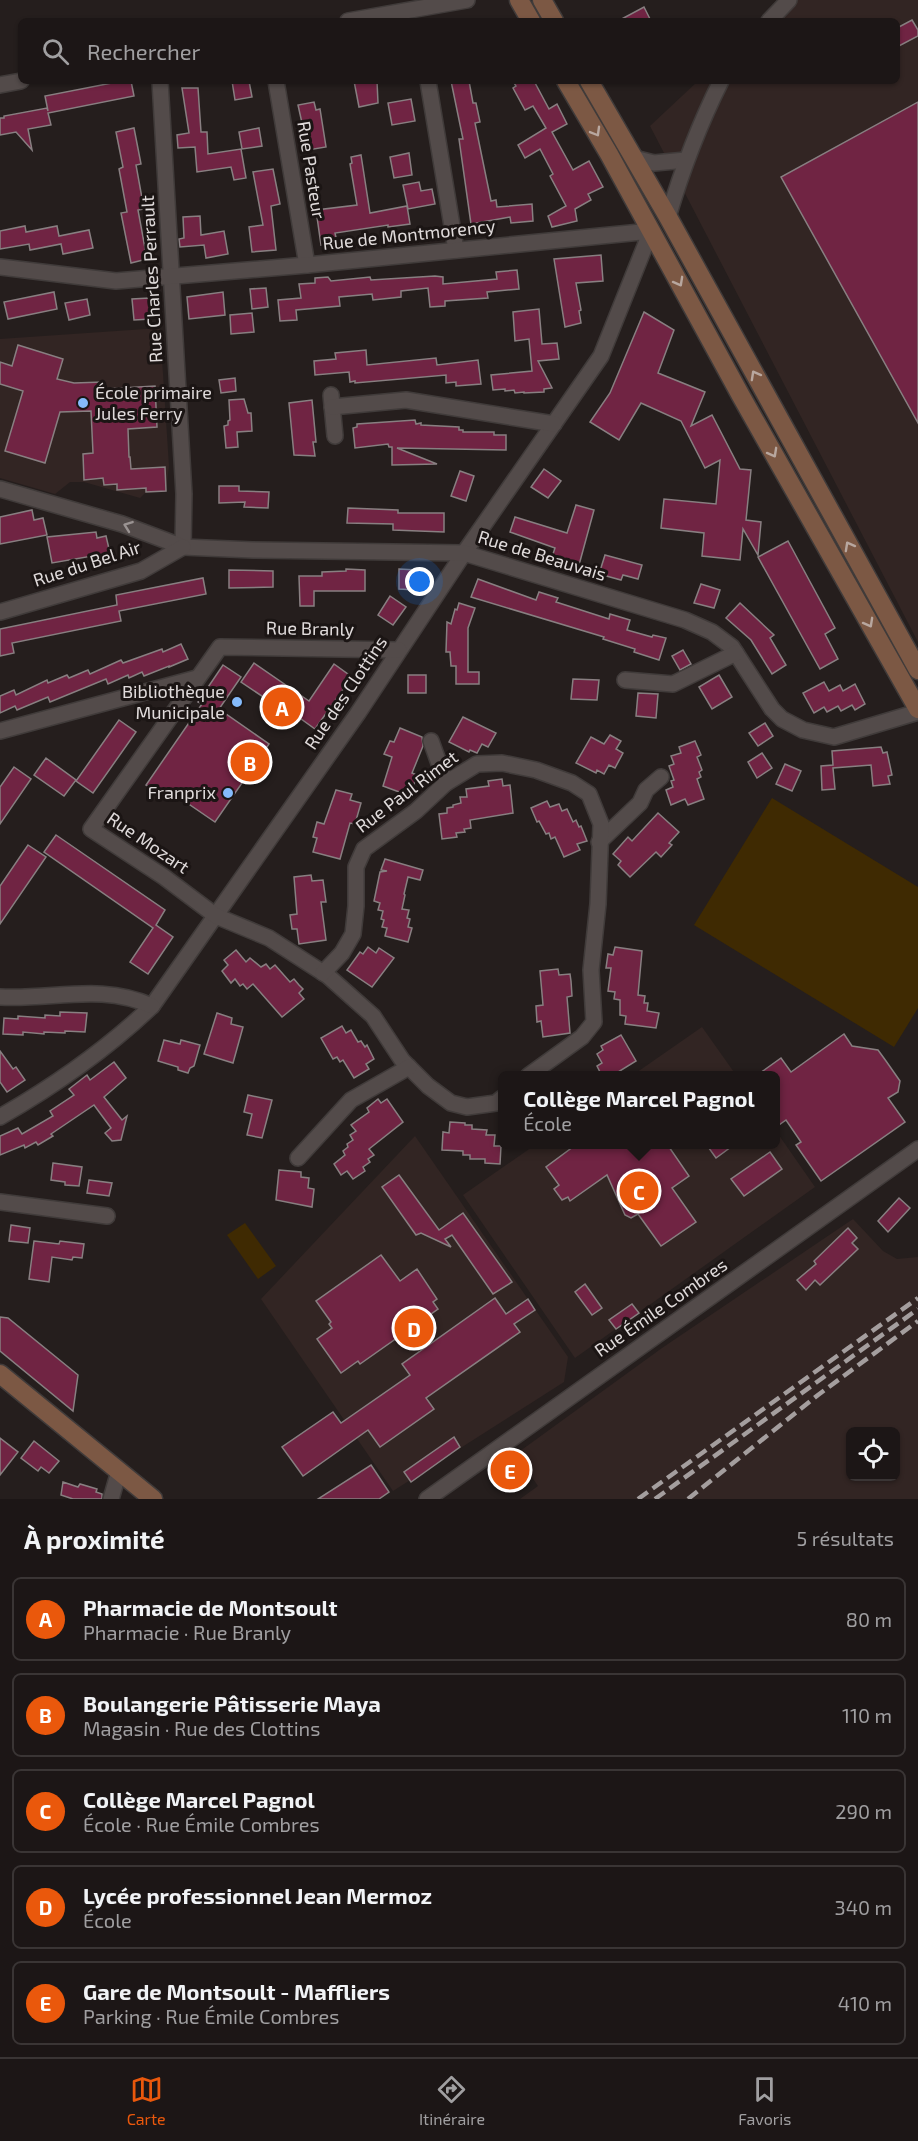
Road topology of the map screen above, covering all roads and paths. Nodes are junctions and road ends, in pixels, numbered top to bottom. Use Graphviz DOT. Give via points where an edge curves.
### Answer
graph roads {
  1 [pos="467,0"];
  2 [pos="519,0"];
  3 [pos="542,0"];
  4 [pos="789,0"];
  5 [pos="417,15"];
  6 [pos="382,18"];
  7 [pos="529,18"];
  8 [pos="552,18"];
  9 [pos="772,18"];
  10 [pos="18,82"];
  11 [pos="160,84"];
  12 [pos="277,84"];
  13 [pos="428,84"];
  14 [pos="568,84"];
  15 [pos="591,84"];
  16 [pos="719,84"];
  17 [pos="0,85"];
  18 [pos="609,154"];
  19 [pos="634,158"];
  20 [pos="686,160"];
  21 [pos="666,206"];
  22 [pos="651,231"];
  23 [pos="456,250"];
  24 [pos="307,265"];
  25 [pos="0,267"];
  26 [pos="171,277"];
  27 [pos="554,424"];
  28 [pos="335,436"];
  29 [pos="0,489"];
  30 [pos="183,547"];
  31 [pos="464,553"];
  32 [pos="0,612"];
  33 [pos="220,647"];
  34 [pos="399,650"];
  35 [pos="736,653"];
  36 [pos="918,670"];
  37 [pos="197,678"];
  38 [pos="625,680"];
  39 [pos="918,711"];
  40 [pos="0,731"];
  41 [pos="431,741"];
  42 [pos="661,777"];
  43 [pos="446,783"];
  44 [pos="599,843"];
  45 [pos="216,916"];
  46 [pos="323,973"];
  47 [pos="0,997"];
  48 [pos="152,1006"];
  49 [pos="410,1067"];
  50 [pos="535,1071"];
  51 [pos="498,1101"];
  52 [pos="0,1117"];
  53 [pos="918,1149"];
  54 [pos="298,1158"];
  55 [pos="0,1202"];
  56 [pos="107,1216"];
  57 [pos="0,1374"];
  58 [pos="119,1471"];
  59 [pos="111,1499"];
  60 [pos="153,1499"];
  61 [pos="427,1499"];
  1 -- 5 [label="street"];
  2 -- 7 [label="street"];
  3 -- 8 [label="street"];
  4 -- 9 [label="street"];
  5 -- 6 [label="street"];
  10 -- 17 [label="street"];
  11 -- 26 [label="street, Rue Charles Perrault"];
  12 -- 24 [label="street, Rue Pasteur"];
  13 -- 23 [label="street"];
  14 -- 18 [label="street, one-way"];
  15 -- 19 [label="street"];
  16 -- 20 [label="street"];
  18 -- 21 [label="street" via="637,187"];
  18 -- 22 [label="street"];
  19 -- 20 [label="street" via="654,163"];
  19 -- 21 [label="street"];
  20 -- 21 [label="street"];
  36 -- 21 [label="street, one-way"];
  22 -- 23 [label="street, Rue de Montmorency"];
  22 -- 27 [label="street, Rue des Clottins" via="601,356"];
  22 -- 39 [label="street, one-way"];
  23 -- 24 [label="street, Rue de Montmorency"];
  24 -- 26 [label="street, Rue de Montmorency"];
  25 -- 26 [label="street, Rue de Montmorency" via="104,280"];
  26 -- 30 [label="street, Rue Charles Perrault" via="184,494"];
  27 -- 28 [label="street" via="406,400 332,401"];
  27 -- 31 [label="street, Rue des Clottins"];
  30 -- 29 [label="street, Rue de Beauvais, one-way" via="122,524"];
  30 -- 31 [label="street, Rue de Beauvais"];
  30 -- 32 [label="street, Rue du Bel Air" via="141,571"];
  31 -- 34 [label="street, Rue des Clottins"];
  31 -- 35 [label="street, Rue de Beauvais" via="685,620 712,632"];
  33 -- 34 [label="street, Rue Branly"];
  33 -- 37 [label="street, Rue Mozart"];
  34 -- 45 [label="street, Rue des Clottins"];
  35 -- 38 [label="street" via="674,684"];
  35 -- 39 [label="street, Rue de Beauvais" via="772,709 803,730 834,737"];
  37 -- 40 [label="street"];
  37 -- 45 [label="street, Rue Mozart" via="91,829"];
  41 -- 43 [label="street"];
  42 -- 44 [label="street"];
  43 -- 44 [label="street, Rue Paul Rimet" via="477,764 502,763 572,783 589,794 601,824"];
  43 -- 46 [label="street, Rue Paul Rimet" via="416,811 364,849 356,867 353,934"];
  44 -- 50 [label="street, Rue Paul Rimet" via="591,970 594,1022 582,1037"];
  45 -- 46 [label="street" via="269,938"];
  45 -- 48 [label="street, Rue des Clottins"];
  46 -- 49 [label="street" via="373,1016"];
  47 -- 48 [label="street" via="105,993"];
  48 -- 52 [label="street, Rue des Clottins" via="129,1029 41,1094"];
  49 -- 51 [label="street" via="451,1103 467,1107"];
  49 -- 54 [label="street" via="351,1101"];
  53 -- 61 [label="street, Rue Émile Combres"];
  55 -- 56 [label="street"];
  57 -- 58 [label="street"];
  58 -- 59 [label="street"];
  58 -- 60 [label="street"];
}
